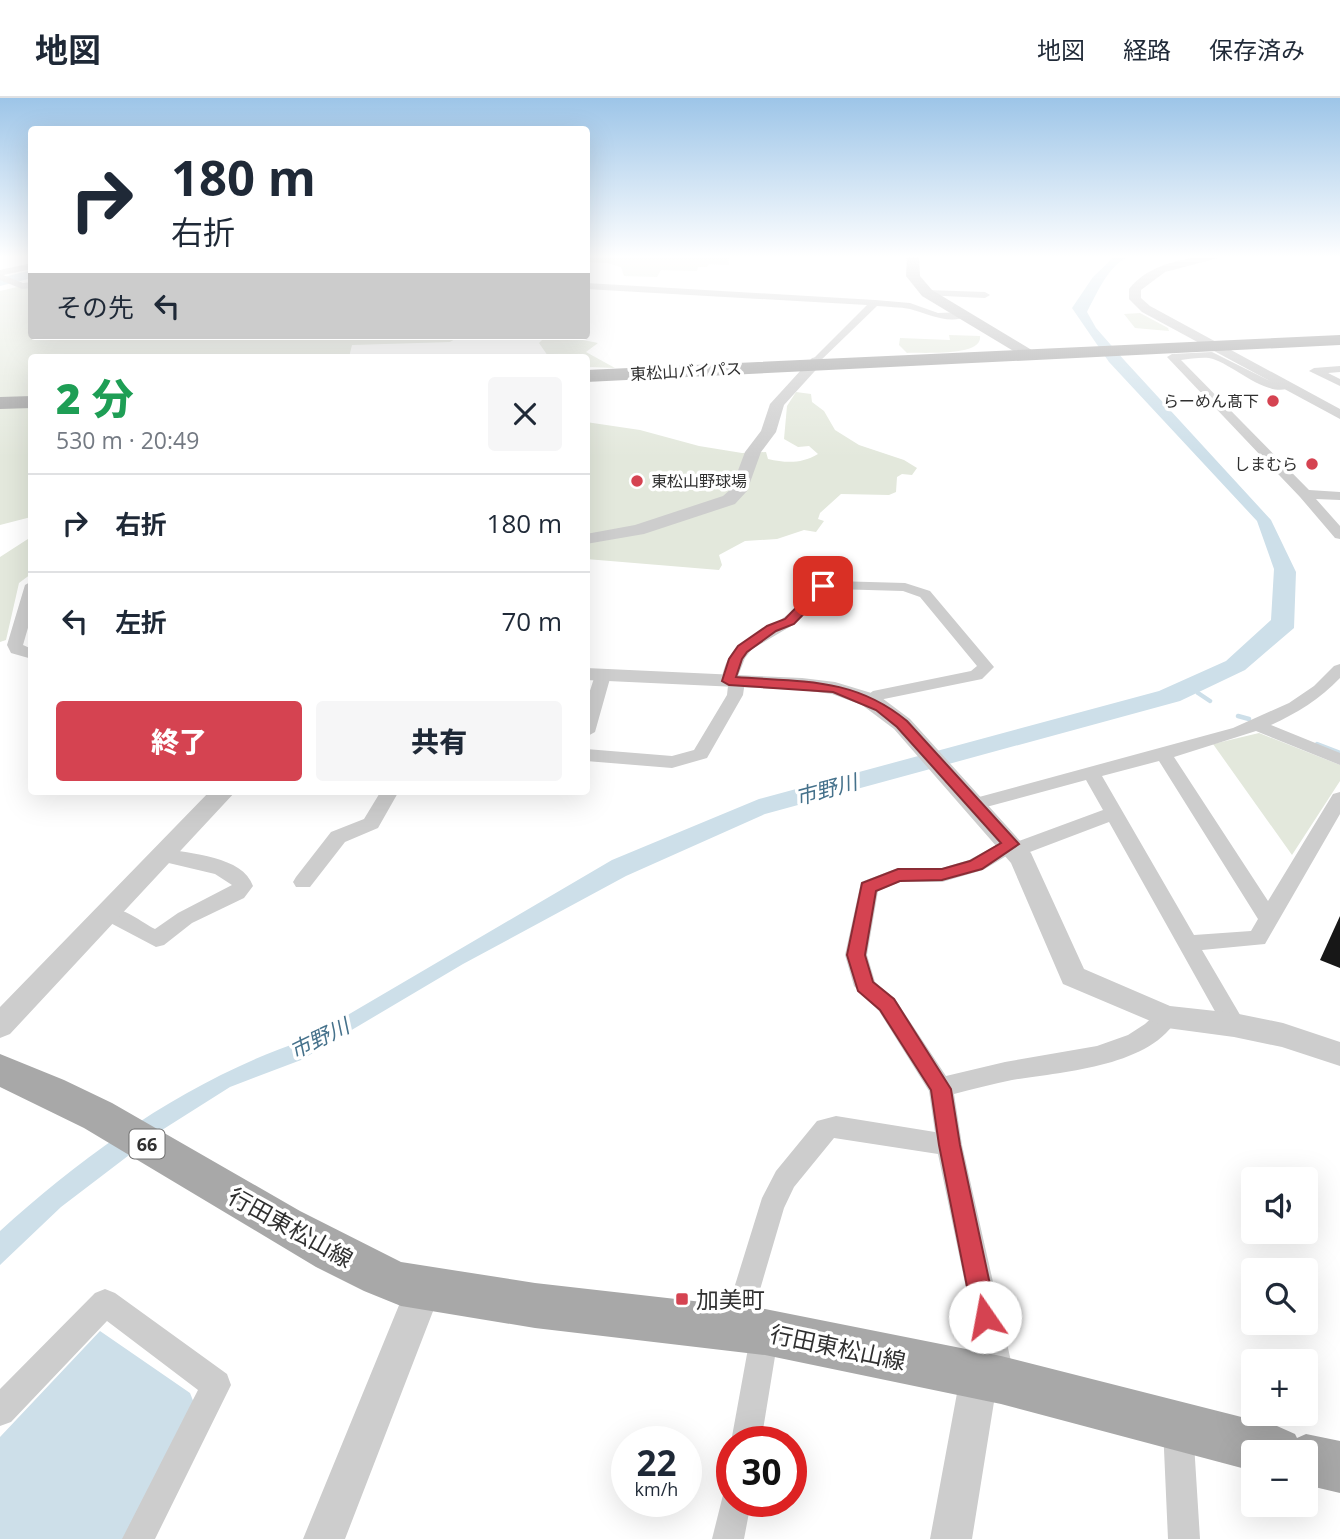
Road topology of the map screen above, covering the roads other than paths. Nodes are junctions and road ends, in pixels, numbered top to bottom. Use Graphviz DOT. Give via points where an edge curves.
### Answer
graph roads {
  1 [pos="854,324"];
  2 [pos="980,324"];
  3 [pos="1174,324"];
  4 [pos="1340,339"];
  5 [pos="1213,345"];
  6 [pos="1028,353"];
  7 [pos="816,363"];
  8 [pos="1340,369"];
  9 [pos="590,374"];
  10 [pos="1340,383"];
  11 [pos="1287,386"];
  12 [pos="28,400"];
  13 [pos="0,401"];
  14 [pos="1340,415"];
  15 [pos="1305,494"];
  16 [pos="1340,496"];
  17 [pos="1340,535"];
  18 [pos="590,538"];
  19 [pos="26,622"];
  20 [pos="28,653"];
  21 [pos="1340,669"];
  22 [pos="594,675"];
  23 [pos="733,681"];
  24 [pos="870,700"];
  25 [pos="590,704"];
  26 [pos="1255,725"];
  27 [pos="1163,753"];
  28 [pos="590,755"];
  29 [pos="1340,759"];
  30 [pos="1091,773"];
  31 [pos="219,795"];
  32 [pos="388,795"];
  33 [pos="1340,799"];
  34 [pos="975,804"];
  35 [pos="1114,813"];
  36 [pos="1013,847"];
  37 [pos="163,855"];
  38 [pos="303,882"];
  39 [pos="108,913"];
  40 [pos="1268,918"];
  41 [pos="1188,943"];
  42 [pos="1167,1017"];
  43 [pos="1234,1025"];
  44 [pos="0,1026"];
  45 [pos="1340,1054"];
  46 [pos="0,1070"];
  47 [pos="940,1088"];
  48 [pos="949,1145"];
  49 [pos="424,1288"];
  50 [pos="750,1329"];
  51 [pos="990,1378"];
  52 [pos="0,1411"];
  53 [pos="747,1426"];
  54 [pos="1178,1427"];
  55 [pos="1241,1443"];
  56 [pos="1318,1462"];
  57 [pos="1340,1467"];
  58 [pos="733,1517"];
  59 [pos="138,1539"];
  60 [pos="324,1539"];
  61 [pos="729,1539"];
  62 [pos="951,1539"];
  63 [pos="1184,1539"];
  1 -- 7 [label="street"];
  2 -- 6 [label="main road"];
  3 -- 5 [label="street"];
  4 -- 5 [label="highway"];
  5 -- 6 [label="highway, 東松山バイパス"];
  5 -- 11 [label="street"];
  6 -- 7 [label="highway, 東松山バイパス"];
  7 -- 9 [label="highway, 東松山バイパス"];
  7 -- 18 [label="street" via="777,404 739,491 729,500 638,530"];
  8 -- 10 [label="street" via="1314,371"];
  11 -- 14 [label="street"];
  11 -- 15 [label="street" via="1265,383 1212,355 1172,358"];
  12 -- 13 [label="highway"];
  15 -- 16 [label="street"];
  15 -- 17 [label="street"];
  19 -- 20 [label="street" via="15,645"];
  21 -- 26 [label="street" via="1296,705"];
  22 -- 23 [label="street"];
  22 -- 25 [label="street"];
  23 -- 24 [label="street" via="817,685"];
  23 -- 24 [label="street" via="735,659 743,649 789,621 823,586 834,585 905,587 925,594 986,667 976,674"];
  23 -- 28 [label="street" via="735,695 701,754 672,762"];
  24 -- 34 [label="street" via="893,715"];
  26 -- 27 [label="street"];
  26 -- 29 [label="street"];
  27 -- 30 [label="street"];
  27 -- 40 [label="street"];
  30 -- 34 [label="street"];
  30 -- 35 [label="street"];
  31 -- 37 [label="street"];
  32 -- 38 [label="street" via="371,823 338,837"];
  33 -- 40 [label="street"];
  34 -- 36 [label="street"];
  35 -- 36 [label="street"];
  35 -- 41 [label="street"];
  36 -- 42 [label="street" via="1073,976"];
  36 -- 47 [label="street" via="942,875 898,875 868,887 856,955 865,986 887,1004"];
  37 -- 39 [label="street"];
  37 -- 39 [label="street" via="221,868 243,886 156,939"];
  39 -- 44 [label="street"];
  40 -- 41 [label="street" via="1257,938"];
  41 -- 43 [label="street"];
  42 -- 43 [label="street"];
  42 -- 47 [label="street" via="1157,1031 1092,1059 1010,1071"];
  43 -- 45 [label="street"];
  46 -- 49 [label="main road, 行田東松山線 / 66" via="86,1107 383,1278"];
  47 -- 48 [label="street"];
  48 -- 50 [label="street" via="827,1129 785,1179 771,1206"];
  48 -- 51 [label="street"];
  49 -- 50 [label="main road, 行田東松山線 / 66" via="542,1308"];
  49 -- 60 [label="street"];
  50 -- 51 [label="main road, 行田東松山線 / 66"];
  50 -- 53 [label="street"];
  51 -- 54 [label="main road, 行田東松山線 / 66"];
  51 -- 62 [label="street"];
  52 -- 59 [label="street" via="105,1303 216,1385"];
  54 -- 55 [label="main road, 行田東松山線 / 66"];
  54 -- 63 [label="street"];
  56 -- 57 [label="main road"];
  58 -- 61 [label="street"];
}
